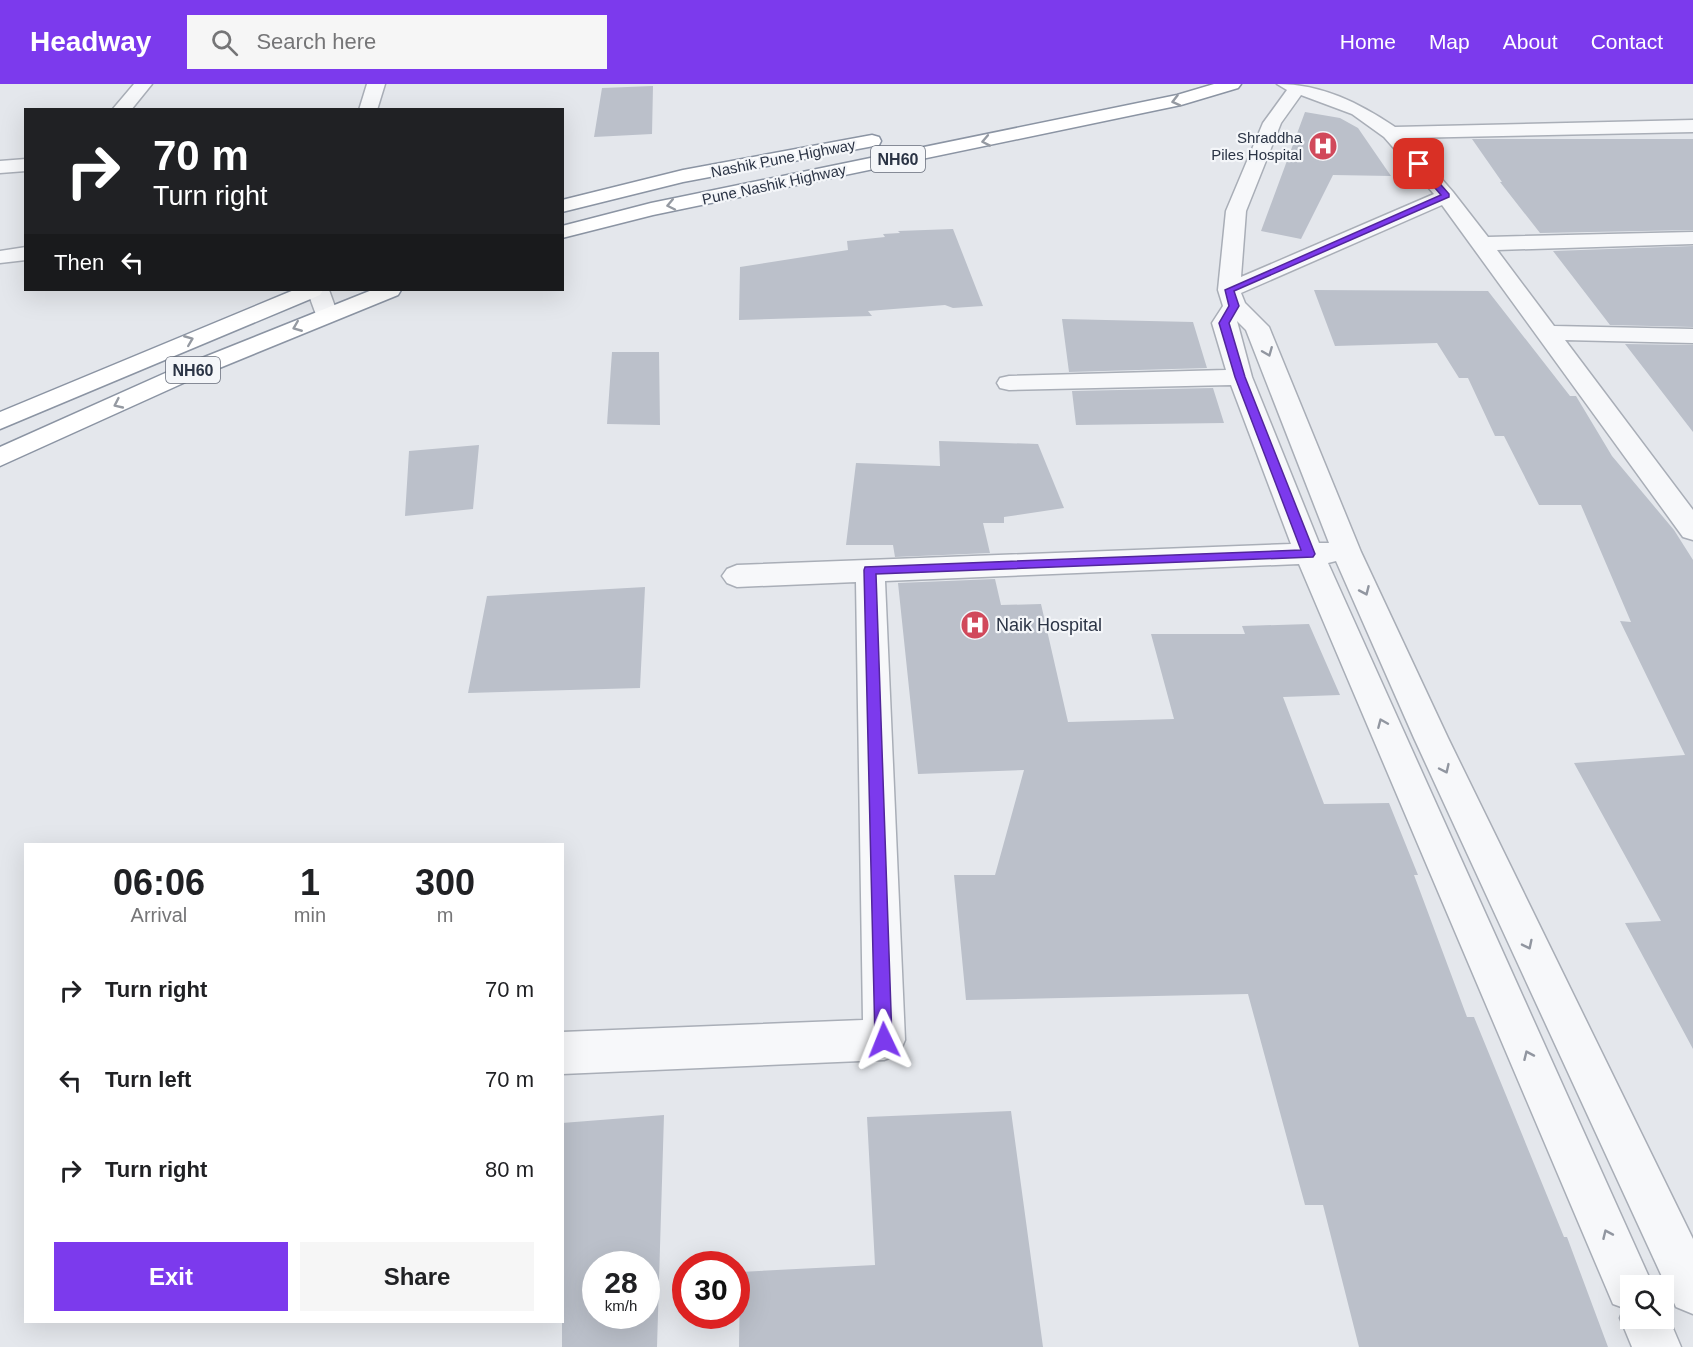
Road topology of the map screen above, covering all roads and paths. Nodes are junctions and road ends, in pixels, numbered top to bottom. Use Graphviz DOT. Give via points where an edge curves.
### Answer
graph roads {
  1 [pos="142,84"];
  2 [pos="376,84"];
  3 [pos="1232,84"];
  4 [pos="1292,86"];
  5 [pos="123,108"];
  6 [pos="369,108"];
  7 [pos="1693,126"];
  8 [pos="1391,133"];
  9 [pos="891,138"];
  10 [pos="24,165"];
  11 [pos="0,167"];
  12 [pos="1446,196"];
  13 [pos="564,206"];
  14 [pos="564,231"];
  15 [pos="1693,238"];
  16 [pos="1481,244"];
  17 [pos="24,253"];
  18 [pos="0,256"];
  19 [pos="310,291"];
  20 [pos="318,291"];
  21 [pos="387,291"];
  22 [pos="1232,298"];
  23 [pos="326,315"];
  24 [pos="1547,333"];
  25 [pos="1693,336"];
  26 [pos="1240,377"];
  27 [pos="1009,383"];
  28 [pos="0,421"];
  29 [pos="0,458"];
  30 [pos="1693,530"];
  31 [pos="1347,552"];
  32 [pos="1309,554"];
  33 [pos="870,570"];
  34 [pos="737,576"];
  35 [pos="1486,859"];
  36 [pos="1442,861"];
  37 [pos="564,1053"];
  38 [pos="1625,1275"];
  39 [pos="1693,1290"];
  40 [pos="1649,1329"];
  41 [pos="1657,1347"];
  1 -- 5 [label="street"];
  2 -- 6 [label="street"];
  3 -- 14 [label="highway, Pune Nashik Highway / NH60, one-way" via="1170,102 651,209"];
  4 -- 8 [label="street" via="1357,102"];
  4 -- 22 [label="street" via="1272,123 1236,211"];
  7 -- 8 [label="street"];
  8 -- 12 [label="street"];
  9 -- 13 [label="highway, Nashik Pune Highway / NH60" via="682,176"];
  10 -- 11 [label="street"];
  12 -- 16 [label="street"];
  12 -- 22 [label="street"];
  15 -- 16 [label="street"];
  16 -- 24 [label="street"];
  17 -- 18 [label="street"];
  28 -- 19 [label="highway, NH60, one-way"];
  20 -- 23 [label="street"];
  21 -- 23 [label="highway, NH60"];
  22 -- 26 [label="street" via="1224,323"];
  22 -- 31 [label="street, one-way" via="1257,327"];
  23 -- 29 [label="highway, NH60, one-way" via="181,375"];
  24 -- 25 [label="street"];
  24 -- 30 [label="street"];
  26 -- 27 [label="street"];
  26 -- 32 [label="street"];
  31 -- 32 [label="street"];
  31 -- 35 [label="street, one-way"];
  32 -- 33 [label="street"];
  36 -- 32 [label="street, one-way"];
  33 -- 34 [label="street"];
  33 -- 37 [label="street" via="884,1040"];
  35 -- 36 [label="street"];
  35 -- 39 [label="street, one-way"];
  38 -- 36 [label="street, one-way"];
  40 -- 41 [label="street"];
}
